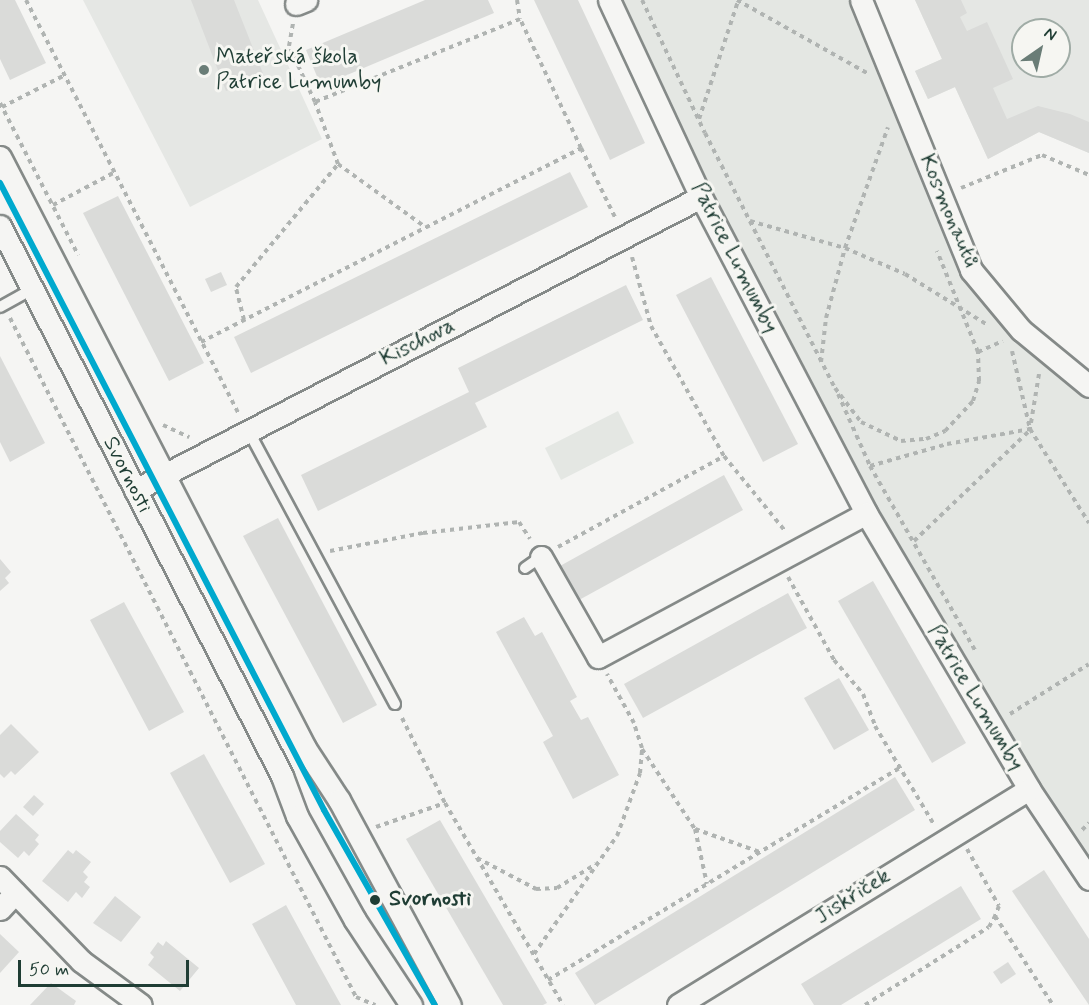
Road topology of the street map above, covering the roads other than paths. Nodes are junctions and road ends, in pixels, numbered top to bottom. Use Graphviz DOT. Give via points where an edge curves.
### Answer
graph roads {
  1 [pos="609,0"];
  2 [pos="861,0"];
  3 [pos="0,157"];
  4 [pos="701,197"];
  5 [pos="0,226"];
  6 [pos="32,289"];
  7 [pos="2,306"];
  8 [pos="1089,386"];
  9 [pos="242,419"];
  10 [pos="164,475"];
  11 [pos="135,490"];
  12 [pos="866,513"];
  13 [pos="533,562"];
  14 [pos="395,704"];
  15 [pos="1029,789"];
  16 [pos="0,877"];
  17 [pos="1089,879"];
  18 [pos="15,893"];
  19 [pos="0,909"];
  20 [pos="141,1005"];
  21 [pos="411,1005"];
  22 [pos="450,1005"];
  23 [pos="678,1005"];
  1 -- 4 [label="street, Patrice Lumumby"];
  2 -- 8 [label="street, Kosmonautů" via="971,270 1022,330"];
  3 -- 10 [label="street, Svornosti"];
  4 -- 9 [label="street, Kischova" via="622,229"];
  4 -- 12 [label="street, Patrice Lumumby"];
  5 -- 6 [label="street, Svornosti"];
  6 -- 7 [label="lane"];
  6 -- 11 [label="street, Svornosti"];
  9 -- 10 [label="street, Kischova"];
  9 -- 14 [label="lane"];
  10 -- 11 [label="street, Kischova"];
  10 -- 22 [label="street, Svornosti" via="304,748 339,800"];
  11 -- 21 [label="street, Svornosti" via="282,777 297,816 355,920"];
  12 -- 13 [label="street" via="598,657"];
  12 -- 15 [label="street, Patrice Lumumby"];
  15 -- 17 [label="street, Patrice Lumumby"];
  15 -- 23 [label="street, Jiskřiček"];
  16 -- 18 [label="street"];
  18 -- 19 [label="street"];
  18 -- 20 [label="street" via="81,962"];
}
